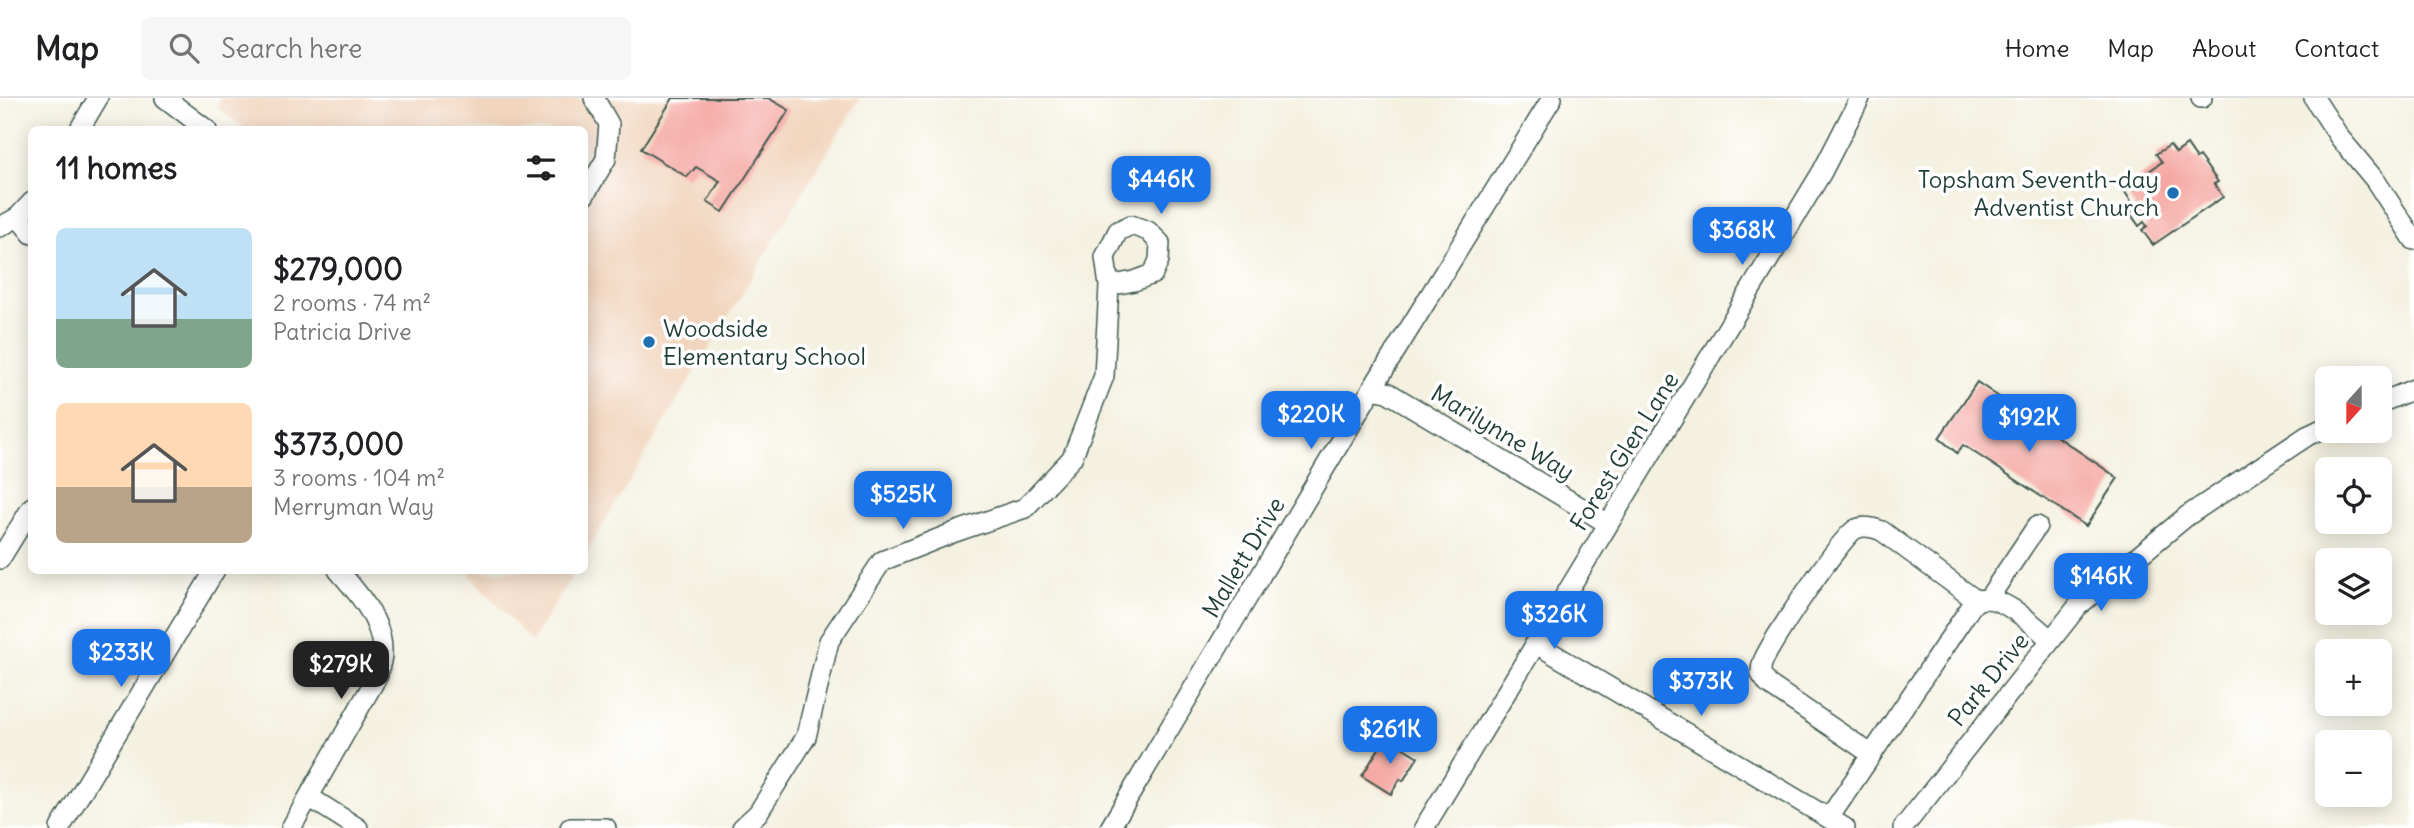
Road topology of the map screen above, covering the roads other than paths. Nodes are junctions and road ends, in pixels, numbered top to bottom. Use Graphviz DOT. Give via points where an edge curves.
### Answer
graph roads {
  1 [pos="98,98"];
  2 [pos="165,98"];
  3 [pos="594,98"];
  4 [pos="1552,98"];
  5 [pos="1860,98"];
  6 [pos="2314,98"];
  7 [pos="81,126"];
  8 [pos="202,126"];
  9 [pos="588,189"];
  10 [pos="28,207"];
  11 [pos="19,218"];
  12 [pos="0,227"];
  13 [pos="28,229"];
  14 [pos="2414,240"];
  15 [pos="1109,286"];
  16 [pos="1372,389"];
  17 [pos="2414,389"];
  18 [pos="2392,398"];
  19 [pos="2315,432"];
  20 [pos="28,514"];
  21 [pos="1607,523"];
  22 [pos="2037,526"];
  23 [pos="0,559"];
  24 [pos="213,574"];
  25 [pos="342,574"];
  26 [pos="1983,600"];
  27 [pos="2051,640"];
  28 [pos="1535,643"];
  29 [pos="1871,754"];
  30 [pos="309,797"];
  31 [pos="1837,823"];
  32 [pos="60,828"];
  33 [pos="291,828"];
  34 [pos="358,828"];
  35 [pos="570,828"];
  36 [pos="606,828"];
  37 [pos="741,828"];
  38 [pos="1110,828"];
  39 [pos="1423,828"];
  40 [pos="1903,828"];
  1 -- 7 [label="street"];
  2 -- 8 [label="street"];
  3 -- 9 [label="street" via="609,124 606,159"];
  4 -- 16 [label="street, Mallett Drive"];
  5 -- 21 [label="street, Forest Glen Lane" via="1815,184"];
  6 -- 14 [label="street"];
  10 -- 11 [label="street"];
  11 -- 12 [label="street"];
  11 -- 13 [label="street"];
  15 -- 37 [label="street" via="1104,376 1072,458 1025,508 882,561 829,641 806,737 758,813"];
  16 -- 21 [label="street, Marilynne Way" via="1387,392"];
  16 -- 38 [label="street, Mallett Drive"];
  17 -- 18 [label="street"];
  19 -- 27 [label="street, Park Drive" via="2187,516 2078,606"];
  20 -- 23 [label="street"];
  21 -- 28 [label="street, Forest Glen Lane"];
  22 -- 26 [label="street"];
  24 -- 32 [label="street"];
  25 -- 30 [label="street" via="375,620 382,652 378,675"];
  26 -- 27 [label="street" via="2003,603"];
  26 -- 29 [label="street"];
  26 -- 29 [label="street" via="1870,527 1856,528 1843,540 1816,577 1761,664 1761,674 1768,684"];
  27 -- 40 [label="street, Park Drive"];
  28 -- 31 [label="street"];
  28 -- 39 [label="street, Forest Glen Lane"];
  29 -- 31 [label="street"];
  30 -- 33 [label="street"];
  30 -- 34 [label="street"];
  35 -- 36 [label="street"];
}
